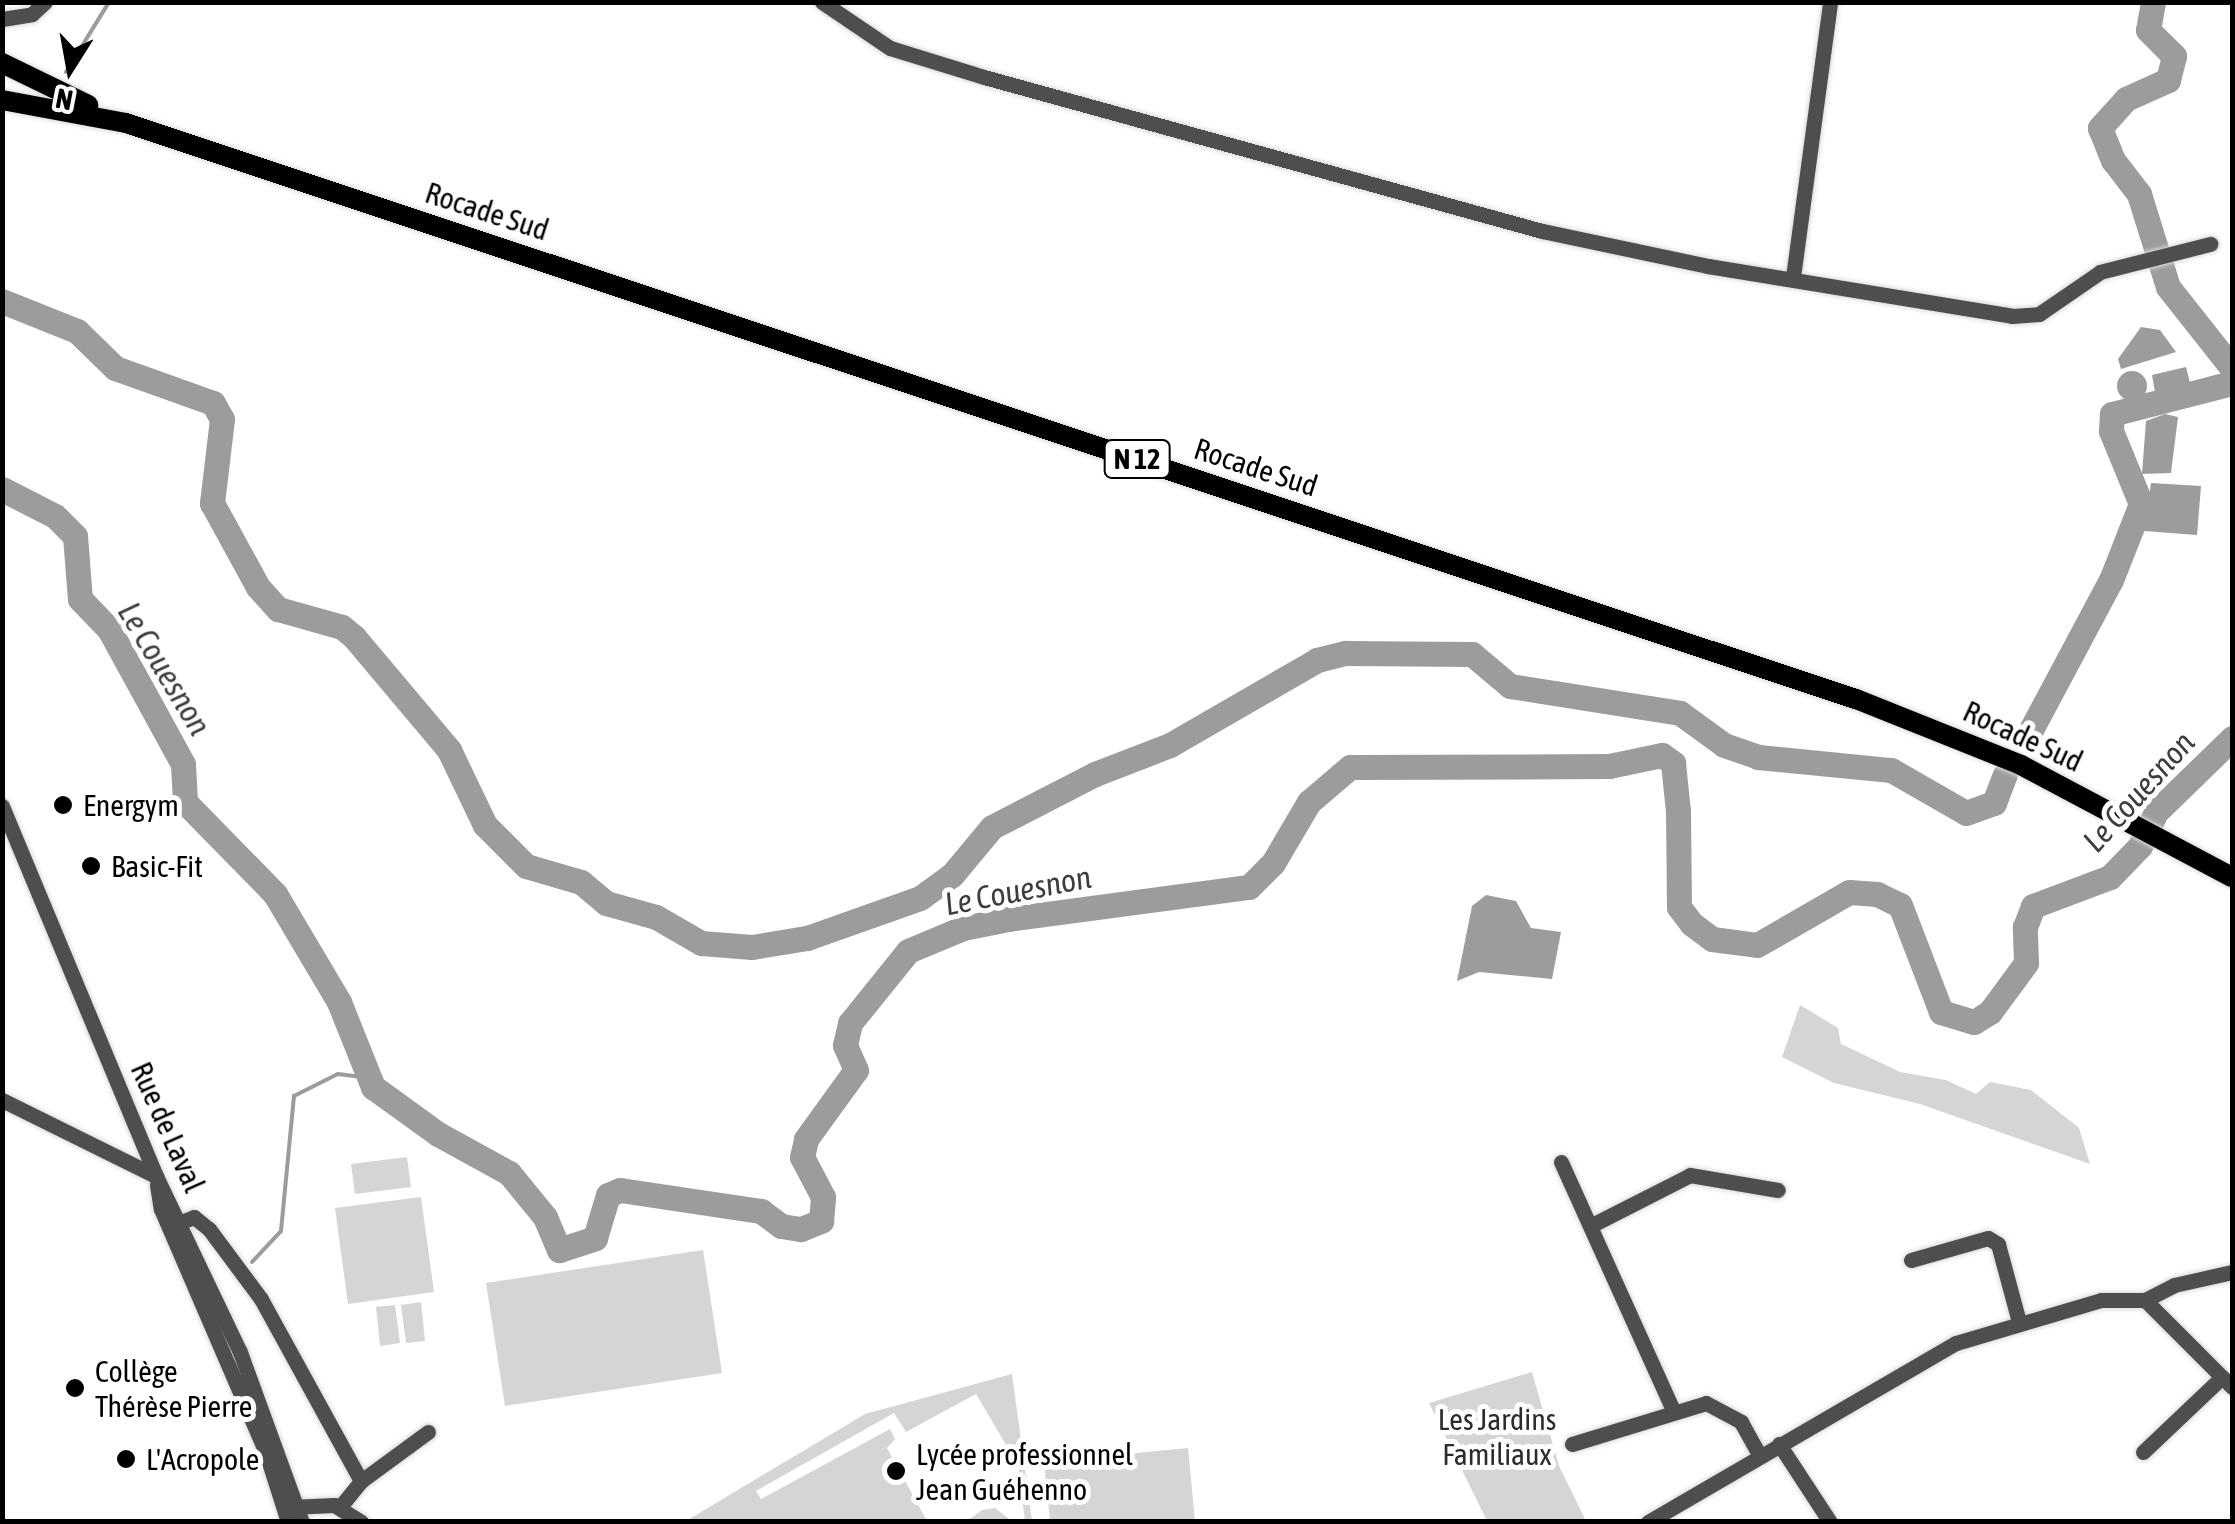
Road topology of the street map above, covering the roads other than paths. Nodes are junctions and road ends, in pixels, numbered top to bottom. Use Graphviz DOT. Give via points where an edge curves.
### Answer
graph roads {
  1 [pos="45,2"];
  2 [pos="822,2"];
  3 [pos="1830,2"];
  4 [pos="2,19"];
  5 [pos="2,63"];
  6 [pos="2,100"];
  7 [pos="126,123"];
  8 [pos="2210,244"];
  9 [pos="1793,277"];
  10 [pos="2,806"];
  11 [pos="2232,877"];
  12 [pos="2,1100"];
  13 [pos="1561,1162"];
  14 [pos="156,1176"];
  15 [pos="1778,1190"];
  16 [pos="181,1222"];
  17 [pos="1592,1225"];
  18 [pos="1911,1260"];
  19 [pos="2232,1272"];
  20 [pos="2145,1300"];
  21 [pos="2018,1322"];
  22 [pos="2227,1382"];
  23 [pos="1674,1412"];
  24 [pos="428,1432"];
  25 [pos="1572,1444"];
  26 [pos="1779,1444"];
  27 [pos="2143,1452"];
  28 [pos="1758,1455"];
  29 [pos="360,1481"];
  30 [pos="340,1507"];
  31 [pos="293,1514"];
  32 [pos="361,1522"];
  33 [pos="1648,1522"];
  34 [pos="1830,1522"];
  1 -- 4 [label="street" via="32,14"];
  2 -- 9 [label="street" via="890,48 984,77 1542,231"];
  3 -- 9 [label="street"];
  5 -- 7 [label="main road, Rocade Sud / N 12"];
  6 -- 7 [label="main road, Rocade Sud / N 12"];
  7 -- 11 [label="main road, Rocade Sud / N 12" via="1856,699 1951,734"];
  8 -- 9 [label="street" via="2144,266 2100,272 2039,314 2012,316"];
  10 -- 14 [label="street, Rue de Laval"];
  12 -- 14 [label="street"];
  13 -- 17 [label="street"];
  14 -- 16 [label="street, Rue de Laval"];
  14 -- 31 [label="street" via="161,1209"];
  15 -- 17 [label="street" via="1690,1175"];
  16 -- 29 [label="street, Rue de Laval" via="194,1217 209,1229 261,1299"];
  16 -- 31 [label="street"];
  17 -- 23 [label="street"];
  18 -- 21 [label="street" via="1988,1238 1998,1244"];
  19 -- 20 [label="street" via="2174,1285"];
  20 -- 21 [label="street" via="2118,1297"];
  20 -- 22 [label="street"];
  21 -- 26 [label="street" via="1956,1343 1887,1378"];
  22 -- 27 [label="street"];
  23 -- 25 [label="street"];
  23 -- 28 [label="street" via="1706,1402 1742,1422"];
  24 -- 29 [label="street"];
  26 -- 28 [label="street"];
  26 -- 34 [label="street"];
  28 -- 33 [label="street"];
  29 -- 30 [label="street"];
  30 -- 31 [label="street"];
  30 -- 32 [label="street"];
}
